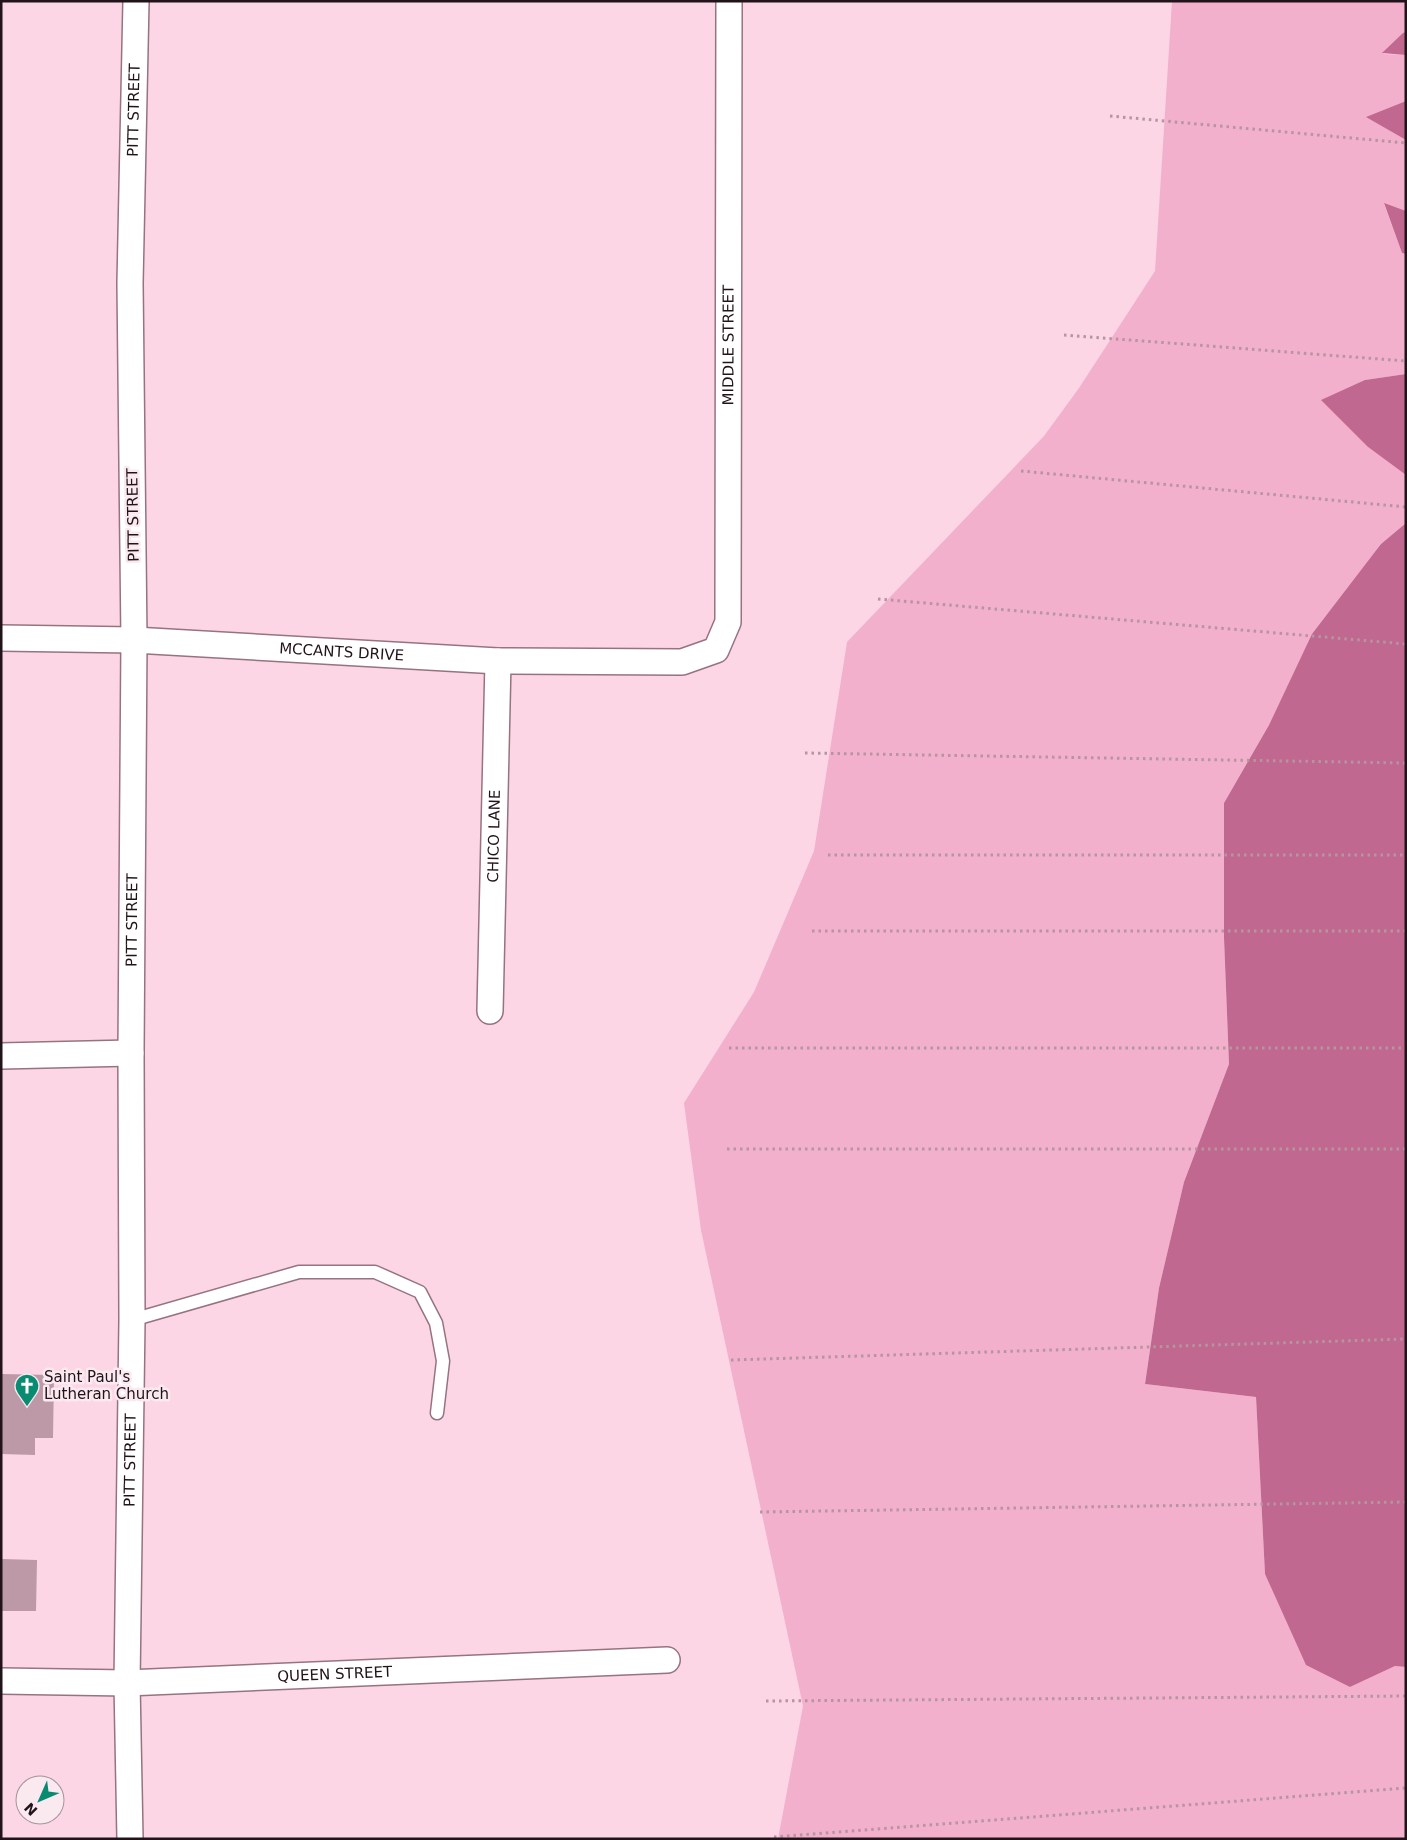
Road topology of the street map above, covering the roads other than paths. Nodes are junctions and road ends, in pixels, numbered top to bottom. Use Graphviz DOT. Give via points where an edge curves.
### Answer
graph roads {
  1 [pos="136,1"];
  2 [pos="729,1"];
  3 [pos="1,638"];
  4 [pos="134,640"];
  5 [pos="498,661"];
  6 [pos="682,662"];
  7 [pos="490,1011"];
  8 [pos="131,1053"];
  9 [pos="1,1056"];
  10 [pos="132,1320"];
  11 [pos="437,1413"];
  12 [pos="667,1660"];
  13 [pos="1,1681"];
  14 [pos="127,1684"];
  15 [pos="130,1839"];
  1 -- 4 [label="street, PITT STREET" via="130,283"];
  2 -- 6 [label="street, MIDDLE STREET" via="728,622 716,650"];
  3 -- 4 [label="street, MCCANTS DRIVE"];
  4 -- 5 [label="street, MCCANTS DRIVE"];
  4 -- 8 [label="street, PITT STREET"];
  5 -- 6 [label="street, MCCANTS DRIVE"];
  5 -- 7 [label="street, CHICO LANE"];
  8 -- 9 [label="street"];
  8 -- 10 [label="street, PITT STREET"];
  10 -- 11 [label="lane" via="299,1272 375,1272 420,1292 436,1323 443,1361"];
  10 -- 14 [label="street, PITT STREET"];
  12 -- 14 [label="street, QUEEN STREET"];
  13 -- 14 [label="street, QUEEN STREET"];
  14 -- 15 [label="street, PITT STREET"];
}
